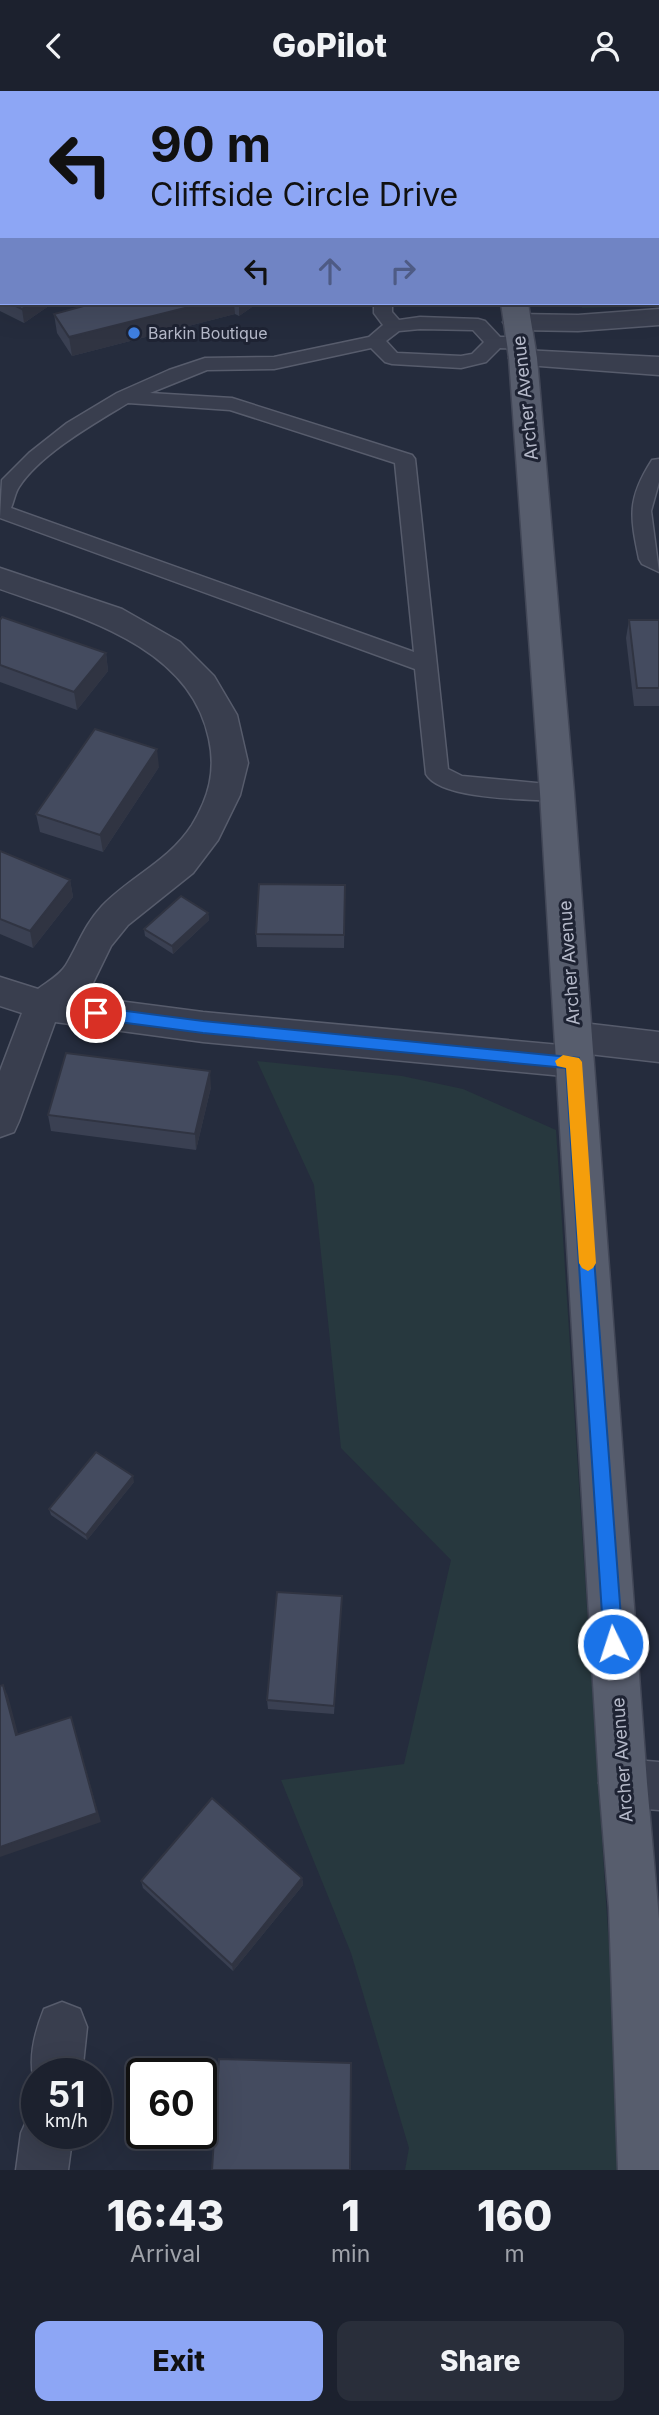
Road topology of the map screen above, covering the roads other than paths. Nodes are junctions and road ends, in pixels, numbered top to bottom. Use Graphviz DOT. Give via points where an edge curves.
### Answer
graph roads {
  1 [pos="383,305"];
  2 [pos="659,317"];
  3 [pos="394,326"];
  4 [pos="514,334"];
  5 [pos="375,341"];
  6 [pos="659,366"];
  7 [pos="124,397"];
  8 [pos="405,459"];
  9 [pos="659,465"];
  10 [pos="0,511"];
  11 [pos="659,565"];
  12 [pos="0,578"];
  13 [pos="426,665"];
  14 [pos="557,793"];
  15 [pos="0,991"];
  16 [pos="43,1006"];
  17 [pos="659,1047"];
  18 [pos="574,1050"];
  19 [pos="0,1121"];
  20 [pos="641,1784"];
  21 [pos="646,1907"];
  22 [pos="45,2149"];
  23 [pos="42,2170"];
  24 [pos="644,2170"];
  1 -- 3 [label="lane" via="383,313"];
  2 -- 4 [label="street"];
  3 -- 4 [label="lane" via="478,324"];
  3 -- 5 [label="lane"];
  4 -- 5 [label="lane" via="479,358 461,362 392,358"];
  4 -- 6 [label="street"];
  4 -- 14 [label="main road, Archer Avenue"];
  5 -- 7 [label="lane" via="274,363 205,365"];
  7 -- 8 [label="lane" via="232,404"];
  7 -- 10 [label="lane" via="36,457 9,485"];
  8 -- 13 [label="lane"];
  9 -- 11 [label="lane" via="639,502 649,559"];
  10 -- 13 [label="lane"];
  12 -- 16 [label="street" via="111,617 169,650 203,684 221,715 231,764 206,831 181,864 115,915 97,937 78,977"];
  13 -- 14 [label="lane" via="437,774 459,784"];
  14 -- 18 [label="main road, Archer Avenue"];
  15 -- 16 [label="street"];
  16 -- 18 [label="street" via="203,1027"];
  16 -- 19 [label="street"];
  17 -- 18 [label="street"];
  18 -- 20 [label="main road, Archer Avenue"];
  20 -- 21 [label="main road, Archer Avenue"];
  21 -- 24 [label="main road, Archer Avenue"];
  22 -- 23 [label="street"];
}
